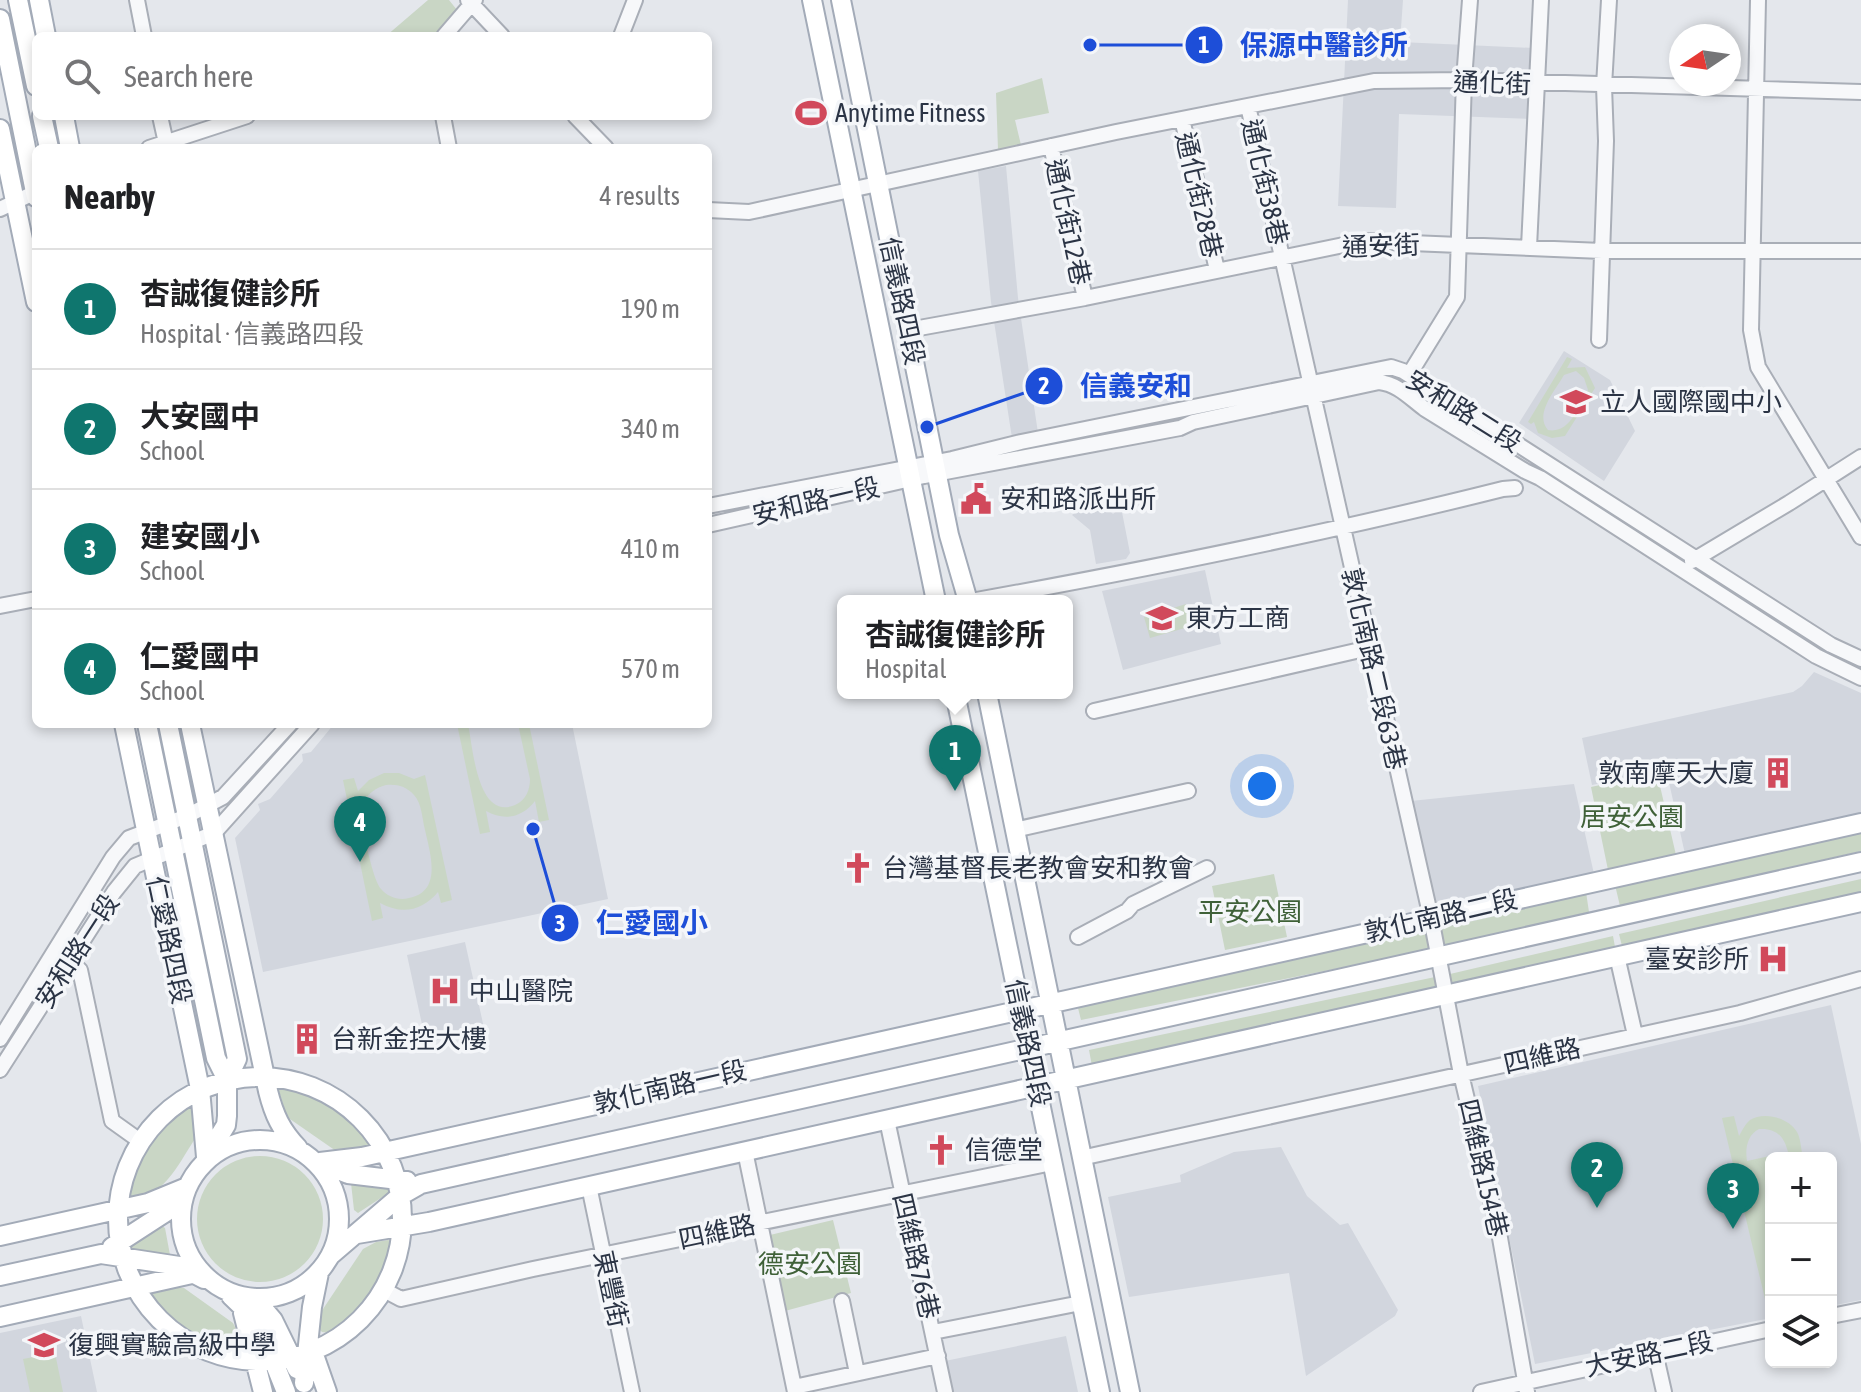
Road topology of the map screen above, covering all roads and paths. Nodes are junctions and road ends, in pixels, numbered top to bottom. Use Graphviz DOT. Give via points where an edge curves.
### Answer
graph roads {
  1 [pos="18,0"];
  2 [pos="39,0"];
  3 [pos="137,0"];
  4 [pos="635,0"];
  5 [pos="812,0"];
  6 [pos="841,0"];
  7 [pos="1470,0"];
  8 [pos="1541,0"];
  9 [pos="1609,0"];
  10 [pos="1758,0"];
  11 [pos="471,1"];
  12 [pos="0,19"];
  13 [pos="45,32"];
  14 [pos="143,32"];
  15 [pos="447,32"];
  16 [pos="498,32"];
  17 [pos="623,32"];
  18 [pos="32,67"];
  19 [pos="1464,80"];
  20 [pos="1536,84"];
  21 [pos="1604,86"];
  22 [pos="1755,90"];
  23 [pos="1861,92"];
  24 [pos="1248,106"];
  25 [pos="1182,119"];
  26 [pos="43,120"];
  27 [pos="65,120"];
  28 [pos="161,120"];
  29 [pos="235,120"];
  30 [pos="444,120"];
  31 [pos="589,122"];
  32 [pos="0,129"];
  33 [pos="166,143"];
  34 [pos="48,144"];
  35 [pos="69,144"];
  36 [pos="163,144"];
  37 [pos="448,144"];
  38 [pos="603,144"];
  39 [pos="1051,146"];
  40 [pos="32,175"];
  41 [pos="878,184"];
  42 [pos="851,190"];
  43 [pos="32,196"];
  44 [pos="8,205"];
  45 [pos="712,210"];
  46 [pos="1459,245"];
  47 [pos="1529,247"];
  48 [pos="1602,251"];
  49 [pos="1861,251"];
  50 [pos="1753,252"];
  51 [pos="1282,258"];
  52 [pos="1217,270"];
  53 [pos="32,288"];
  54 [pos="1085,298"];
  55 [pos="908,330"];
  56 [pos="1599,340"];
  57 [pos="1409,375"];
  58 [pos="1312,388"];
  59 [pos="1861,457"];
  60 [pos="1861,467"];
  61 [pos="923,470"];
  62 [pos="1827,480"];
  63 [pos="1515,488"];
  64 [pos="712,505"];
  65 [pos="712,524"];
  66 [pos="1342,526"];
  67 [pos="1861,537"];
  68 [pos="1695,558"];
  69 [pos="1681,567"];
  70 [pos="935,595"];
  71 [pos="968,595"];
  72 [pos="1001,595"];
  73 [pos="32,600"];
  74 [pos="0,606"];
  75 [pos="1369,648"];
  76 [pos="1861,659"];
  77 [pos="1861,678"];
  78 [pos="956,699"];
  79 [pos="988,699"];
  80 [pos="1094,711"];
  81 [pos="125,728"];
  82 [pos="148,728"];
  83 [pos="169,728"];
  84 [pos="191,728"];
  85 [pos="286,728"];
  86 [pos="308,728"];
  87 [pos="1188,791"];
  88 [pos="208,806"];
  89 [pos="187,816"];
  90 [pos="168,823"];
  91 [pos="1861,823"];
  92 [pos="1014,830"];
  93 [pos="146,831"];
  94 [pos="214,833"];
  95 [pos="192,841"];
  96 [pos="173,849"];
  97 [pos="152,858"];
  98 [pos="1861,862"];
  99 [pos="1207,868"];
  100 [pos="1861,902"];
  101 [pos="1431,918"];
  102 [pos="1078,937"];
  103 [pos="1438,955"];
  104 [pos="1617,956"];
  105 [pos="71,963"];
  106 [pos="1861,979"];
  107 [pos="1446,995"];
  108 [pos="1049,1003"];
  109 [pos="1021,1009"];
  110 [pos="1635,1035"];
  111 [pos="0,1039"];
  112 [pos="1057,1042"];
  113 [pos="1029,1048"];
  114 [pos="0,1070"];
  115 [pos="1461,1074"];
  116 [pos="264,1076"];
  117 [pos="1065,1079"];
  118 [pos="227,1080"];
  119 [pos="1036,1085"];
  120 [pos="200,1089"];
  121 [pos="887,1120"];
  122 [pos="140,1141"];
  123 [pos="385,1151"];
  124 [pos="745,1151"];
  125 [pos="309,1156"];
  126 [pos="1081,1158"];
  127 [pos="205,1160"];
  128 [pos="1052,1163"];
  129 [pos="589,1186"];
  130 [pos="187,1187"];
  131 [pos="399,1188"];
  132 [pos="901,1194"];
  133 [pos="117,1209"];
  134 [pos="760,1223"];
  135 [pos="402,1227"];
  136 [pos="357,1234"];
  137 [pos="0,1236"];
  138 [pos="121,1250"];
  139 [pos="331,1255"];
  140 [pos="604,1256"];
  141 [pos="319,1273"];
  142 [pos="192,1274"];
  143 [pos="0,1276"];
  144 [pos="210,1282"];
  145 [pos="135,1287"];
  146 [pos="384,1290"];
  147 [pos="241,1299"];
  148 [pos="842,1301"];
  149 [pos="1081,1303"];
  150 [pos="1861,1310"];
  151 [pos="1837,1315"];
  152 [pos="0,1317"];
  153 [pos="1765,1330"];
  154 [pos="933,1332"];
  155 [pos="1655,1352"];
  156 [pos="938,1356"];
  157 [pos="288,1358"];
  158 [pos="857,1373"];
  159 [pos="1526,1386"];
  160 [pos="304,1388"];
  161 [pos="795,1389"];
  162 [pos="263,1392"];
  163 [pos="286,1392"];
  164 [pos="327,1392"];
  165 [pos="632,1392"];
  166 [pos="945,1392"];
  167 [pos="1100,1392"];
  168 [pos="1130,1392"];
  169 [pos="1481,1392"];
  170 [pos="1664,1392"];
  1 -- 18 [label="main road"];
  2 -- 13 [label="main road"];
  3 -- 14 [label="street"];
  4 -- 17 [label="street"];
  5 -- 42 [label="main road, 信義路四段"];
  6 -- 41 [label="main road, 信義路四段"];
  7 -- 19 [label="street"];
  8 -- 20 [label="street"];
  9 -- 21 [label="street"];
  10 -- 22 [label="street"];
  11 -- 15 [label="street"];
  11 -- 16 [label="street"];
  12 -- 40 [label="main road"];
  19 -- 20 [label="street, 通化街"];
  19 -- 24 [label="street, 通化街" via="1374,81"];
  19 -- 46 [label="street"];
  20 -- 21 [label="street, 通化街"];
  20 -- 47 [label="street"];
  21 -- 22 [label="street, 通化街"];
  21 -- 48 [label="street"];
  22 -- 23 [label="street, 通化街"];
  22 -- 50 [label="street"];
  24 -- 25 [label="street, 通化街"];
  24 -- 51 [label="street, 通化街38巷"];
  25 -- 39 [label="street, 通化街"];
  25 -- 52 [label="street, 通化街28巷"];
  26 -- 34 [label="main road"];
  27 -- 35 [label="main road"];
  28 -- 33 [label="street"];
  29 -- 33 [label="street"];
  30 -- 37 [label="street"];
  31 -- 38 [label="street"];
  32 -- 44 [label="main road"];
  33 -- 36 [label="street"];
  39 -- 41 [label="street, 通化街"];
  39 -- 54 [label="street, 通化街12巷"];
  41 -- 42 [label="street, 通化街"];
  41 -- 55 [label="main road, 信義路四段"];
  42 -- 45 [label="street, 通化街" via="749,212"];
  42 -- 61 [label="main road, 信義路四段"];
  43 -- 44 [label="street"];
  44 -- 53 [label="main road"];
  46 -- 47 [label="street, 通安街"];
  46 -- 51 [label="street, 通安街" via="1363,241"];
  46 -- 57 [label="street" via="1457,297"];
  47 -- 48 [label="street, 通安街"];
  48 -- 50 [label="street, 通安街"];
  48 -- 56 [label="street"];
  49 -- 50 [label="street, 通安街"];
  50 -- 62 [label="street" via="1751,330 1758,367"];
  51 -- 52 [label="street, 通安街"];
  51 -- 58 [label="street, 通化街38巷"];
  52 -- 54 [label="street, 通安街"];
  54 -- 55 [label="street, 通安街"];
  55 -- 61 [label="main road, 信義路四段"];
  57 -- 58 [label="street, 安和路二段" via="1378,368"];
  57 -- 68 [label="street, 安和路二段"];
  58 -- 61 [label="street, 安和路二段"];
  58 -- 66 [label="street, 敦化南路二段63巷"];
  58 -- 69 [label="street, 安和路二段" via="1379,382 1398,388"];
  59 -- 62 [label="street"];
  60 -- 62 [label="street" via="1841,479"];
  61 -- 64 [label="street, 安和路一段"];
  61 -- 65 [label="street, 安和路一段"];
  61 -- 70 [label="main road, 信義路四段"];
  61 -- 71 [label="main road, 信義路四段"];
  62 -- 67 [label="street"];
  62 -- 68 [label="street"];
  63 -- 66 [label="street"];
  66 -- 72 [label="street"];
  66 -- 75 [label="street, 敦化南路二段63巷"];
  68 -- 69 [label="street"];
  68 -- 76 [label="street, 安和路二段"];
  69 -- 77 [label="street, 安和路二段" via="1816,656"];
  73 -- 74 [label="street"];
  75 -- 80 [label="street"];
  75 -- 101 [label="street, 敦化南路二段63巷"];
  78 -- 109 [label="main road, 信義路四段"];
  79 -- 92 [label="main road, 信義路四段"];
  81 -- 93 [label="main road, 仁愛路四段"];
  82 -- 90 [label="main road, 仁愛路四段"];
  83 -- 89 [label="main road, 仁愛路四段"];
  84 -- 88 [label="main road"];
  85 -- 88 [label="street, 安和路一段" via="223,797"];
  86 -- 94 [label="street, 安和路一段"];
  87 -- 92 [label="street"];
  88 -- 89 [label="street, 安和路一段"];
  88 -- 94 [label="main road"];
  89 -- 90 [label="street, 安和路一段"];
  89 -- 95 [label="main road, 仁愛路四段"];
  90 -- 93 [label="street, 安和路一段"];
  90 -- 96 [label="main road, 仁愛路四段"];
  91 -- 101 [label="main road, 敦化南路二段"];
  92 -- 108 [label="main road, 信義路四段"];
  93 -- 97 [label="main road, 仁愛路四段"];
  93 -- 111 [label="street, 安和路一段" via="129,838 113,857"];
  94 -- 95 [label="street, 安和路一段"];
  94 -- 116 [label="main road"];
  95 -- 96 [label="street, 安和路一段"];
  95 -- 118 [label="main road, 仁愛路四段" via="237,1059"];
  96 -- 97 [label="street, 安和路一段"];
  96 -- 118 [label="main road, 仁愛路四段" via="217,1064"];
  97 -- 105 [label="street, 安和路一段" via="135,866 114,892"];
  97 -- 120 [label="main road, 仁愛路四段"];
  98 -- 103 [label="main road, 敦化南路二段"];
  99 -- 102 [label="street"];
  100 -- 104 [label="main road"];
  101 -- 103 [label="street, 敦化南路二段63巷"];
  101 -- 108 [label="main road, 敦化南路二段"];
  103 -- 107 [label="street, 四維路154巷"];
  103 -- 112 [label="main road, 敦化南路二段"];
  104 -- 107 [label="main road"];
  104 -- 110 [label="street"];
  105 -- 114 [label="street, 安和路一段"];
  105 -- 122 [label="street" via="80,970 112,1121"];
  106 -- 110 [label="street, 四維路"];
  107 -- 115 [label="street, 四維路154巷"];
  107 -- 117 [label="main road"];
  108 -- 109 [label="main road, 敦化南路二段"];
  108 -- 112 [label="main road, 信義路四段"];
  109 -- 113 [label="main road, 信義路四段"];
  109 -- 123 [label="main road, 敦化南路一段"];
  110 -- 115 [label="street, 四維路"];
  112 -- 113 [label="main road, 敦化南路一段"];
  112 -- 117 [label="main road, 信義路四段"];
  113 -- 119 [label="main road, 信義路四段"];
  113 -- 131 [label="main road, 敦化南路一段"];
  115 -- 126 [label="street, 四維路"];
  115 -- 159 [label="street, 四維路154巷" via="1500,1238"];
  116 -- 118 [label="main road"];
  116 -- 123 [label="main road" via="308,1084 334,1097 363,1121"];
  116 -- 125 [label="main road" via="282,1131"];
  117 -- 119 [label="main road"];
  117 -- 126 [label="main road, 信義路四段"];
  118 -- 120 [label="main road"];
  118 -- 127 [label="main road, 仁愛路四段" via="226,1125"];
  119 -- 121 [label="main road"];
  119 -- 128 [label="main road, 信義路四段"];
  120 -- 122 [label="main road" via="167,1111"];
  120 -- 127 [label="main road, 仁愛路四段"];
  121 -- 124 [label="main road"];
  121 -- 132 [label="street, 四維路76巷"];
  122 -- 133 [label="main road"];
  123 -- 125 [label="main road, 敦化南路一段" via="344,1161"];
  123 -- 131 [label="main road"];
  124 -- 129 [label="main road"];
  124 -- 134 [label="street"];
  125 -- 127 [label="main road" via="281,1142 253,1140"];
  125 -- 131 [label="main road, 敦化南路一段"];
  125 -- 139 [label="main road" via="336,1195 339,1226"];
  126 -- 168 [label="main road, 信義路四段"];
  127 -- 130 [label="main road"];
  128 -- 132 [label="street, 四維路"];
  128 -- 149 [label="main road, 信義路四段"];
  129 -- 135 [label="main road"];
  129 -- 140 [label="street, 東豐街"];
  130 -- 133 [label="main road"];
  130 -- 138 [label="main road"];
  130 -- 144 [label="main road" via="181,1228 196,1267"];
  131 -- 135 [label="main road"];
  131 -- 136 [label="main road"];
  132 -- 134 [label="street, 四維路"];
  132 -- 154 [label="street, 四維路76巷"];
  133 -- 137 [label="main road"];
  133 -- 138 [label="main road"];
  134 -- 140 [label="street, 四維路"];
  134 -- 161 [label="street"];
  135 -- 136 [label="main road"];
  135 -- 146 [label="main road"];
  136 -- 139 [label="main road"];
  138 -- 142 [label="main road"];
  138 -- 143 [label="main road"];
  138 -- 145 [label="main road"];
  139 -- 141 [label="main road"];
  140 -- 146 [label="street, 四維路" via="401,1299"];
  140 -- 165 [label="street, 東豐街"];
  141 -- 147 [label="main road" via="291,1293"];
  141 -- 157 [label="main road" via="312,1307"];
  142 -- 144 [label="main road"];
  142 -- 145 [label="main road"];
  144 -- 147 [label="main road"];
  145 -- 152 [label="main road"];
  145 -- 157 [label="main road" via="152,1312 209,1353"];
  146 -- 157 [label="main road" via="356,1325 333,1342"];
  147 -- 157 [label="main road"];
  147 -- 157 [label="main road" via="273,1320"];
  148 -- 158 [label="street"];
  149 -- 154 [label="street"];
  149 -- 167 [label="main road, 信義路四段"];
  150 -- 151 [label="street"];
  153 -- 155 [label="street, 大安路二段"];
  154 -- 156 [label="street, 四維路76巷"];
  155 -- 159 [label="street, 大安路二段"];
  155 -- 170 [label="street"];
  156 -- 158 [label="street"];
  156 -- 166 [label="street, 四維路76巷"];
  157 -- 160 [label="main road"];
  157 -- 162 [label="main road"];
  157 -- 163 [label="main road"];
  157 -- 164 [label="main road"];
  158 -- 161 [label="street"];
  159 -- 169 [label="street, 大安路二段"];
}
